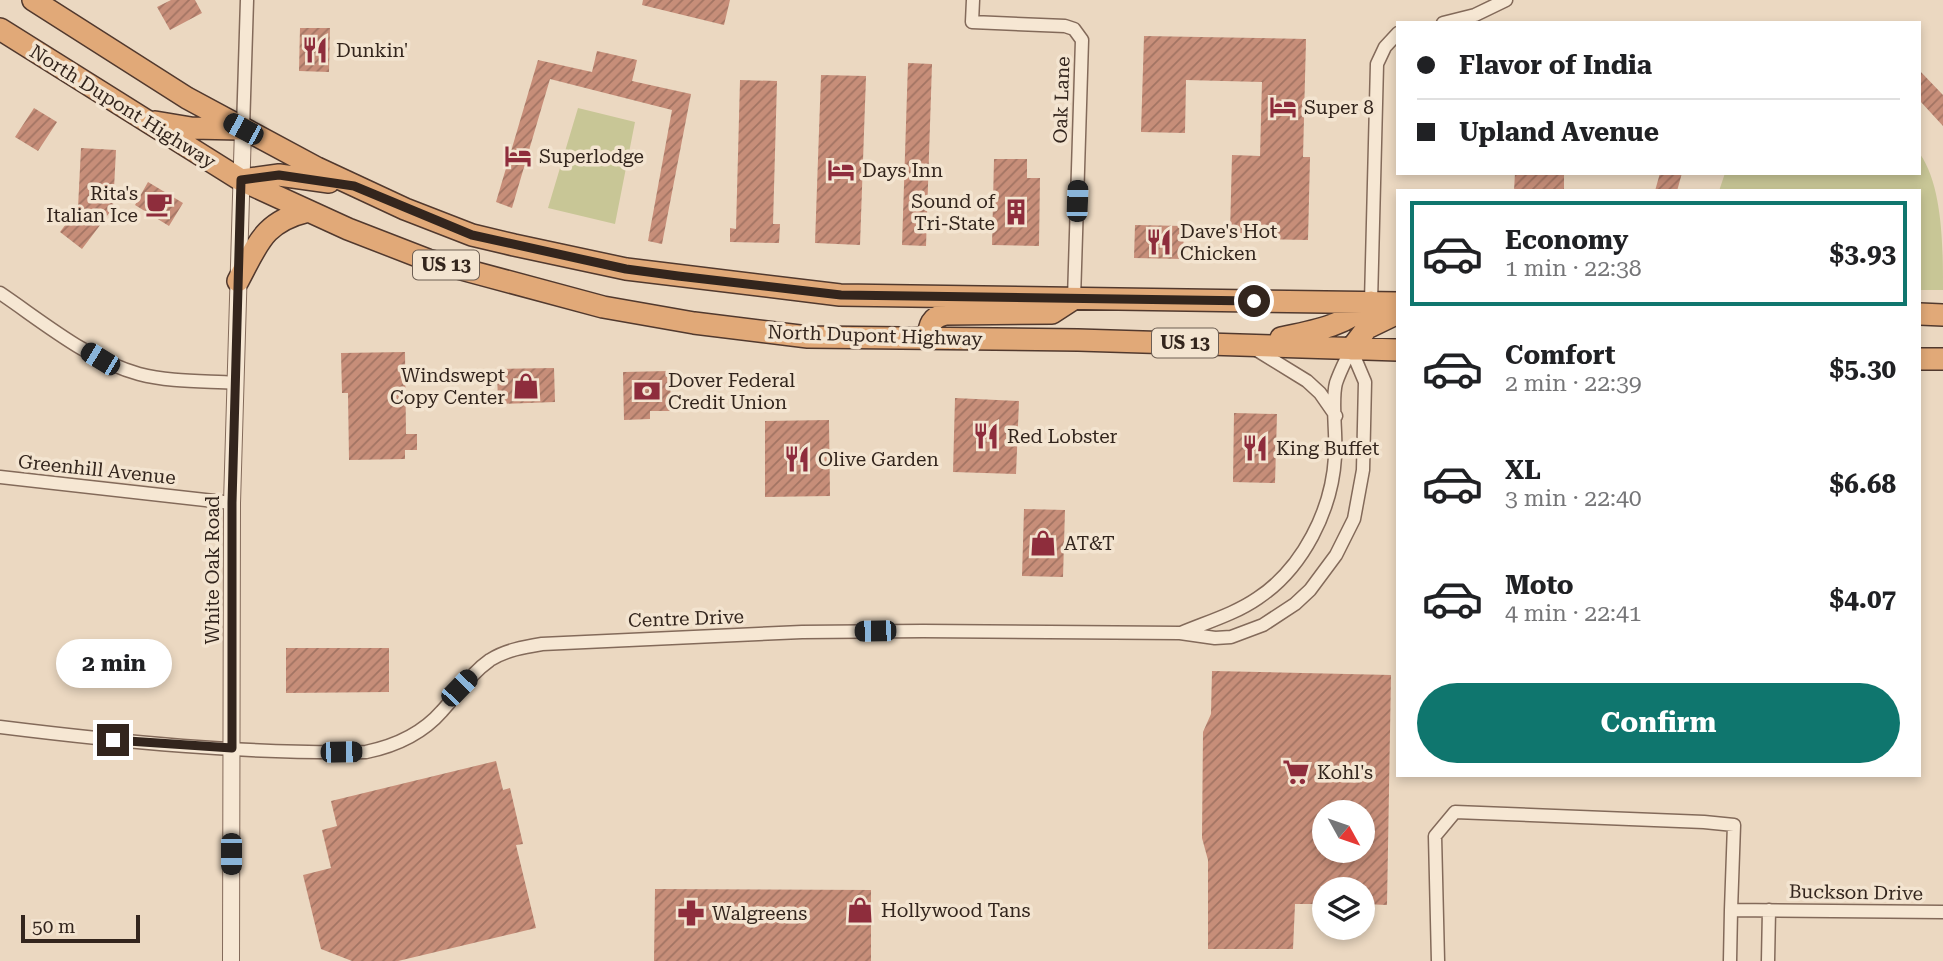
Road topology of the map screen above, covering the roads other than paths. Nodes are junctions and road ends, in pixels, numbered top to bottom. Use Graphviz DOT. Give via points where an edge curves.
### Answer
graph roads {
  1 [pos="33,0"];
  2 [pos="247,0"];
  3 [pos="973,0"];
  4 [pos="1506,0"];
  5 [pos="1451,21"];
  6 [pos="0,29"];
  7 [pos="1396,35"];
  8 [pos="142,120"];
  9 [pos="243,129"];
  10 [pos="241,180"];
  11 [pos="354,186"];
  12 [pos="308,211"];
  13 [pos="238,281"];
  14 [pos="0,293"];
  15 [pos="1074,299"];
  16 [pos="1371,302"];
  17 [pos="1396,303"];
  18 [pos="1396,314"];
  19 [pos="1921,314"];
  20 [pos="1943,315"];
  21 [pos="928,339"];
  22 [pos="1248,345"];
  23 [pos="1351,349"];
  24 [pos="1396,349"];
  25 [pos="1921,359"];
  26 [pos="1943,359"];
  27 [pos="234,383"];
  28 [pos="1336,416"];
  29 [pos="0,477"];
  30 [pos="232,503"];
  31 [pos="1180,633"];
  32 [pos="0,727"];
  33 [pos="232,748"];
  34 [pos="1731,910"];
  35 [pos="1769,910"];
  36 [pos="1943,912"];
  37 [pos="231,961"];
  38 [pos="1438,961"];
  39 [pos="1730,961"];
  40 [pos="1768,961"];
  1 -- 9 [label="highway, North Dupont Highway / US 13"];
  2 -- 9 [label="street"];
  3 -- 15 [label="street, Oak Lane" via="972,22 1065,26 1082,40"];
  4 -- 5 [label="street"];
  6 -- 8 [label="highway, North Dupont Highway / US 13"];
  7 -- 16 [label="street" via="1377,64"];
  8 -- 9 [label="highway" via="191,128"];
  8 -- 10 [label="highway, North Dupont Highway / US 13"];
  9 -- 10 [label="street, White Oak Road"];
  9 -- 11 [label="highway, North Dupont Highway / US 13"];
  10 -- 11 [label="highway" via="279,175"];
  10 -- 12 [label="highway, North Dupont Highway / US 13"];
  10 -- 13 [label="street, White Oak Road"];
  11 -- 15 [label="highway, North Dupont Highway / US 13" via="472,235 626,269 841,295"];
  12 -- 13 [label="highway" via="293,214 263,234"];
  12 -- 21 [label="highway, North Dupont Highway / US 13" via="428,260 603,307 808,337"];
  13 -- 27 [label="street, White Oak Road"];
  14 -- 27 [label="street" via="119,368 159,378"];
  15 -- 16 [label="highway, North Dupont Highway / US 13"];
  15 -- 21 [label="highway" via="1052,313 937,316"];
  16 -- 17 [label="highway, North Dupont Highway / US 13"];
  16 -- 22 [label="highway" via="1340,324"];
  18 -- 23 [label="highway" via="1367,328"];
  19 -- 20 [label="highway"];
  21 -- 22 [label="highway, North Dupont Highway / US 13"];
  22 -- 23 [label="highway, North Dupont Highway / US 13"];
  22 -- 28 [label="street" via="1307,381"];
  23 -- 24 [label="highway, North Dupont Highway / US 13"];
  23 -- 28 [label="street, Centre Drive" via="1335,385"];
  23 -- 31 [label="street, Centre Drive" via="1365,383 1363,470 1354,519 1336,555 1310,590 1264,625 1231,637"];
  25 -- 26 [label="highway"];
  27 -- 30 [label="street, White Oak Road"];
  28 -- 31 [label="street, Centre Drive" via="1331,489 1299,558 1257,599"];
  29 -- 30 [label="street, Greenhill Avenue"];
  30 -- 33 [label="street, White Oak Road"];
  31 -- 33 [label="street, Centre Drive" via="802,632 542,644 491,660 427,725 387,748 366,752"];
  32 -- 33 [label="street, Centre Drive"];
  33 -- 37 [label="street, White Oak Road"];
  34 -- 35 [label="street, Buckson Drive"];
  34 -- 38 [label="street" via="1734,825 1455,812 1435,836"];
  34 -- 39 [label="street"];
  35 -- 36 [label="street, Buckson Drive"];
  35 -- 40 [label="street"];
}
